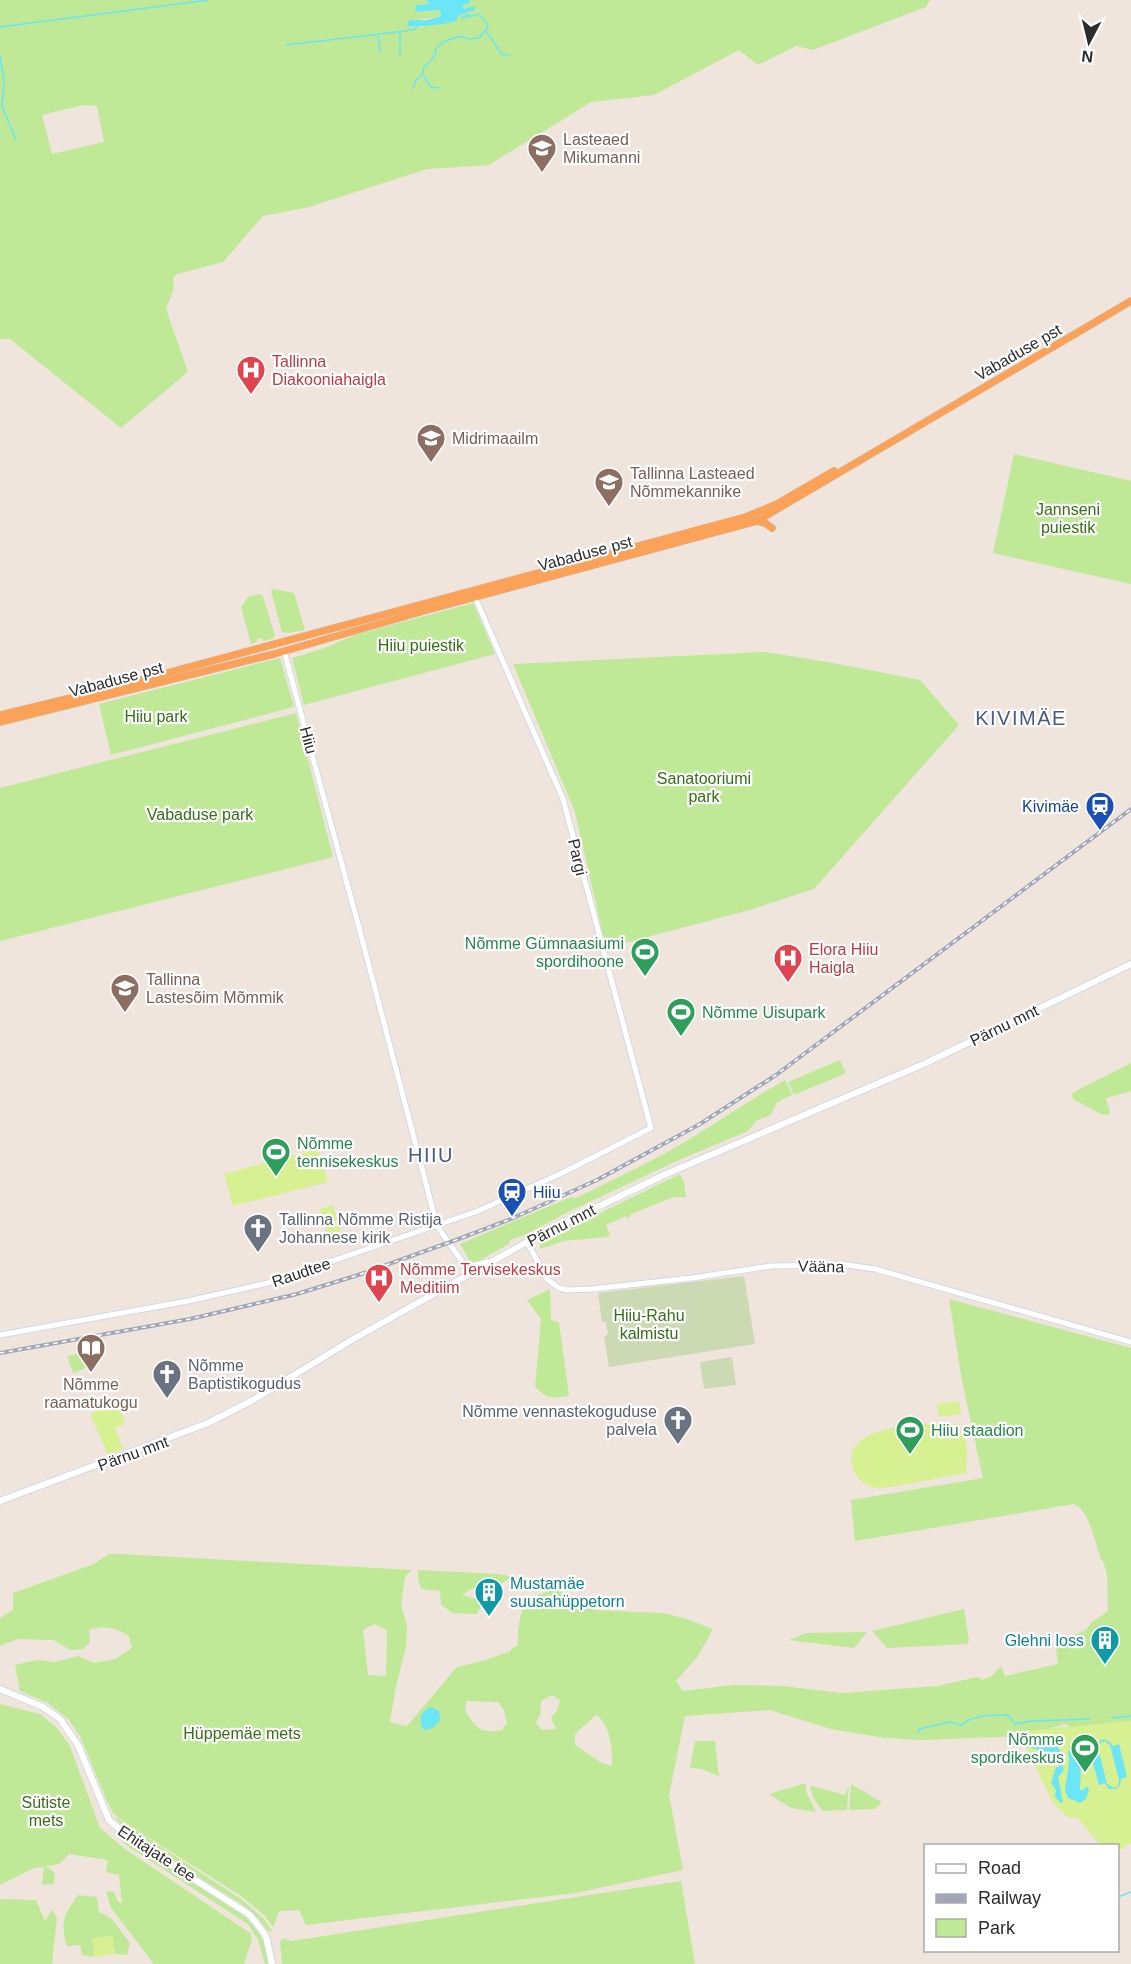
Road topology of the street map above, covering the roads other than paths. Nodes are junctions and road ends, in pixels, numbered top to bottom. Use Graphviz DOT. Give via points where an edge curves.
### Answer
graph roads {
  1 [pos="1131,296"];
  2 [pos="1131,301"];
  3 [pos="757,521"];
  4 [pos="772,528"];
  5 [pos="473,594"];
  6 [pos="284,651"];
  7 [pos="0,715"];
  8 [pos="0,722"];
  9 [pos="1131,964"];
  10 [pos="651,1128"];
  11 [pos="437,1226"];
  12 [pos="527,1242"];
  13 [pos="493,1262"];
  14 [pos="464,1263"];
  15 [pos="471,1274"];
  16 [pos="0,1335"];
  17 [pos="1131,1342"];
  18 [pos="0,1502"];
  19 [pos="0,1689"];
  20 [pos="272,1964"];
  1 -- 5 [label="highway, Vabaduse pst" via="768,509"];
  2 -- 3 [label="highway, Vabaduse pst"];
  3 -- 4 [label="highway"];
  3 -- 5 [label="highway, Vabaduse pst"];
  5 -- 6 [label="highway, Vabaduse pst"];
  5 -- 7 [label="highway, Vabaduse pst"];
  5 -- 10 [label="street, Pargi" via="563,800"];
  6 -- 8 [label="highway, Vabaduse pst"];
  6 -- 11 [label="street, Hiiu"];
  9 -- 12 [label="main road, Pärnu mnt" via="908,1071 666,1174"];
  10 -- 11 [label="street, Raudtee" via="525,1191"];
  11 -- 14 [label="street, Hiiu"];
  11 -- 16 [label="street, Raudtee" via="268,1283"];
  12 -- 13 [label="main road, Pärnu mnt"];
  12 -- 17 [label="street, Vääna" via="547,1279 567,1290 771,1266 847,1265 875,1269"];
  13 -- 14 [label="street" via="472,1266"];
  13 -- 15 [label="main road, Pärnu mnt"];
  14 -- 15 [label="street, Hiiu"];
  15 -- 18 [label="main road, Pärnu mnt" via="208,1423"];
  19 -- 20 [label="main road, Ehitajate tee" via="43,1707 60,1719 78,1745 109,1820 128,1837 250,1915 266,1936"];
}
